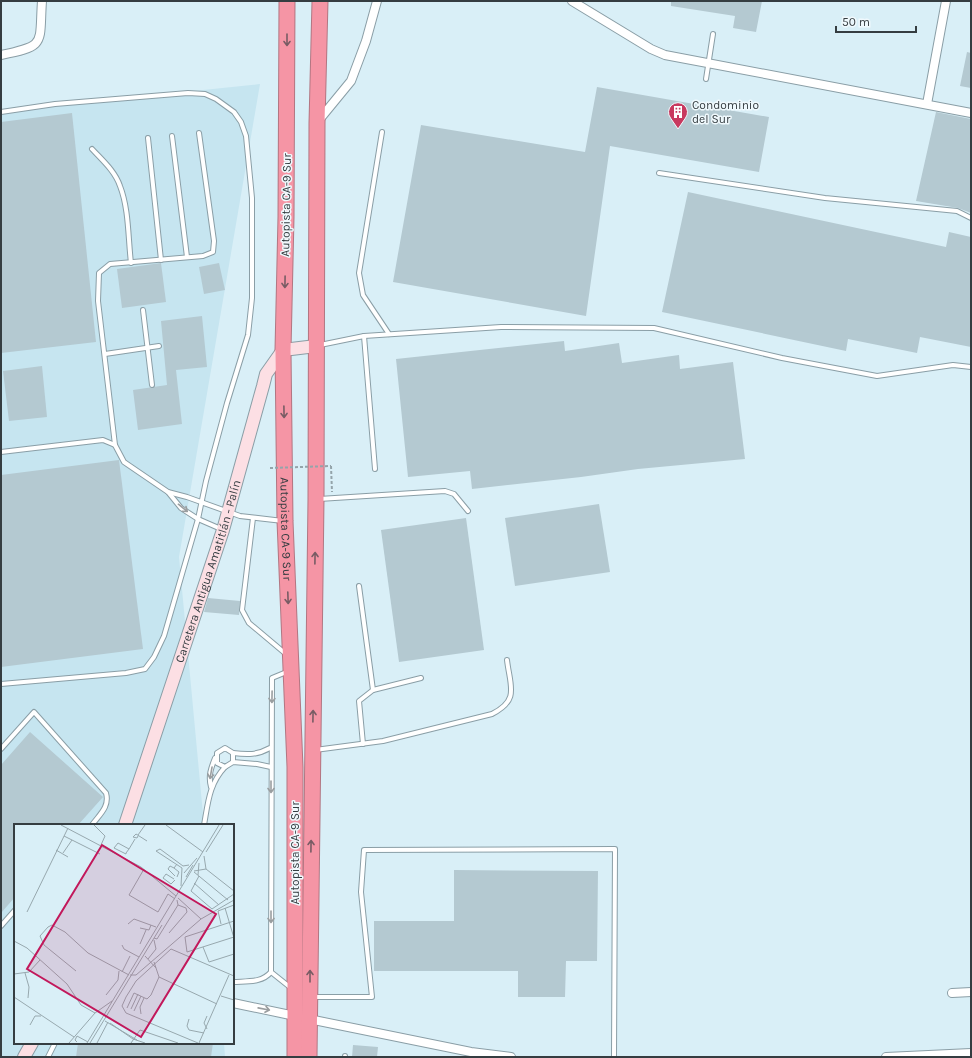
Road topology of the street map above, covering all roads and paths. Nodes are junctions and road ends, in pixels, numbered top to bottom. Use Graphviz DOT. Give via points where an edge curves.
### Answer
graph roads {
  1 [pos="42,1"];
  2 [pos="287,1"];
  3 [pos="320,1"];
  4 [pos="377,1"];
  5 [pos="572,1"];
  6 [pos="946,1"];
  7 [pos="713,34"];
  8 [pos="1,55"];
  9 [pos="709,64"];
  10 [pos="706,79"];
  11 [pos="927,104"];
  12 [pos="1,112"];
  13 [pos="971,113"];
  14 [pos="317,123"];
  15 [pos="382,132"];
  16 [pos="199,133"];
  17 [pos="172,136"];
  18 [pos="148,138"];
  19 [pos="92,149"];
  20 [pos="659,173"];
  21 [pos="971,218"];
  22 [pos="187,258"];
  23 [pos="160,260"];
  24 [pos="131,263"];
  25 [pos="143,310"];
  26 [pos="389,334"];
  27 [pos="364,336"];
  28 [pos="159,346"];
  29 [pos="316,346"];
  30 [pos="148,347"];
  31 [pos="283,350"];
  32 [pos="105,354"];
  33 [pos="971,367"];
  34 [pos="152,385"];
  35 [pos="115,445"];
  36 [pos="1,452"];
  37 [pos="270,468"];
  38 [pos="375,469"];
  39 [pos="168,492"];
  40 [pos="332,493"];
  41 [pos="316,499"];
  42 [pos="202,502"];
  43 [pos="468,511"];
  44 [pos="228,512"];
  45 [pos="253,518"];
  46 [pos="198,519"];
  47 [pos="285,521"];
  48 [pos="222,530"];
  49 [pos="359,586"];
  50 [pos="507,660"];
  51 [pos="291,664"];
  52 [pos="421,678"];
  53 [pos="1,684"];
  54 [pos="373,690"];
  55 [pos="363,744"];
  56 [pos="270,748"];
  57 [pos="1,749"];
  58 [pos="313,750"];
  59 [pos="233,753"];
  60 [pos="215,758"];
  61 [pos="233,762"];
  62 [pos="271,767"];
  63 [pos="225,768"];
  64 [pos="211,788"];
  65 [pos="93,824"];
  66 [pos="125,824"];
  67 [pos="204,824"];
  68 [pos="14,911"];
  69 [pos="1,926"];
  70 [pos="272,972"];
  71 [pos="234,982"];
  72 [pos="971,992"];
  73 [pos="952,993"];
  74 [pos="302,995"];
  75 [pos="234,1003"];
  76 [pos="302,1017"];
  77 [pos="31,1044"];
  78 [pos="54,1044"];
  79 [pos="971,1053"];
  80 [pos="24,1057"];
  81 [pos="48,1057"];
  82 [pos="295,1057"];
  83 [pos="309,1057"];
  84 [pos="511,1057"];
  85 [pos="614,1057"];
  86 [pos="886,1057"];
  1 -- 8 [label="street" via="40,40 35,46"];
  2 -- 31 [label="highway, Autopista CA-9 Sur, one-way"];
  3 -- 14 [label="highway, Autopista CA-9 Sur"];
  4 -- 14 [label="street" via="366,42 351,81"];
  5 -- 9 [label="street" via="651,49 665,55"];
  6 -- 11 [label="street"];
  7 -- 9 [label="lane"];
  9 -- 10 [label="lane"];
  9 -- 11 [label="street"];
  11 -- 13 [label="street"];
  12 -- 42 [label="lane" via="55,104 205,94 234,112 241,122 249,153 252,198 252,298 248,335 227,403"];
  14 -- 29 [label="highway, Autopista CA-9 Sur"];
  15 -- 26 [label="lane" via="359,273 363,295"];
  16 -- 22 [label="lane" via="214,245 211,254"];
  17 -- 22 [label="lane"];
  18 -- 23 [label="lane"];
  19 -- 24 [label="lane" via="120,184"];
  20 -- 21 [label="lane" via="826,198 958,211"];
  22 -- 23 [label="lane"];
  23 -- 24 [label="lane"];
  24 -- 32 [label="lane" via="110,264 99,273 98,301"];
  25 -- 30 [label="lane"];
  26 -- 27 [label="lane"];
  26 -- 33 [label="lane" via="500,327 654,328 782,358 877,376 953,365"];
  27 -- 29 [label="lane"];
  27 -- 38 [label="lane"];
  28 -- 30 [label="lane"];
  29 -- 31 [label="main road"];
  29 -- 41 [label="highway, Autopista CA-9 Sur"];
  30 -- 32 [label="lane"];
  30 -- 34 [label="lane"];
  31 -- 44 [label="main road, Carretera Antigua Amatitlán - Palín" via="266,374"];
  31 -- 47 [label="highway, Autopista CA-9 Sur, one-way"];
  32 -- 35 [label="lane"];
  35 -- 36 [label="lane" via="103,440"];
  35 -- 39 [label="lane" via="124,462"];
  37 -- 40 [label="path, bridge" via="331,466"];
  39 -- 42 [label="lane"];
  39 -- 46 [label="lane, one-way" via="181,508"];
  41 -- 43 [label="lane" via="445,491 454,494"];
  58 -- 41 [label="highway, Autopista CA-9 Sur, one-way"];
  42 -- 44 [label="lane"];
  42 -- 46 [label="lane"];
  44 -- 45 [label="lane"];
  44 -- 48 [label="main road, Carretera Antigua Amatitlán - Palín"];
  45 -- 47 [label="lane"];
  45 -- 51 [label="lane" via="242,610 249,623"];
  46 -- 48 [label="lane"];
  46 -- 53 [label="lane" via="164,636 145,669 126,673"];
  47 -- 51 [label="highway, Autopista CA-9 Sur, one-way"];
  48 -- 66 [label="main road, Carretera Antigua Amatitlán - Palín"];
  49 -- 54 [label="lane"];
  50 -- 55 [label="lane" via="512,697 505,708 492,714"];
  51 -- 56 [label="lane, one-way" via="272,678"];
  51 -- 74 [label="highway, Autopista CA-9 Sur"];
  52 -- 54 [label="lane"];
  54 -- 55 [label="lane" via="359,701"];
  55 -- 58 [label="lane"];
  56 -- 59 [label="lane" via="250,756"];
  56 -- 62 [label="lane"];
  57 -- 65 [label="lane" via="34,712 106,793 108,799 104,809"];
  74 -- 58 [label="highway, Autopista CA-9 Sur, one-way"];
  59 -- 60 [label="lane" via="225,748 217,753"];
  59 -- 61 [label="lane"];
  60 -- 63 [label="lane" via="217,763"];
  60 -- 64 [label="lane, one-way" via="209,780"];
  61 -- 62 [label="lane"];
  61 -- 63 [label="lane"];
  62 -- 70 [label="lane, one-way"];
  63 -- 64 [label="lane"];
  64 -- 67 [label="lane"];
  68 -- 69 [label="lane"];
  70 -- 71 [label="lane" via="267,978"];
  70 -- 74 [label="lane"];
  72 -- 73 [label="street"];
  74 -- 76 [label="highway, Autopista CA-9 Sur"];
  74 -- 85 [label="lane" via="372,997 361,892 364,850 615,849"];
  75 -- 76 [label="street, one-way"];
  76 -- 82 [label="highway, Autopista CA-9 Sur"];
  76 -- 83 [label="highway, Autopista CA-9 Sur"];
  76 -- 84 [label="street" via="471,1052"];
  77 -- 80 [label="main road"];
  78 -- 81 [label="lane"];
  79 -- 86 [label="street"];
}
